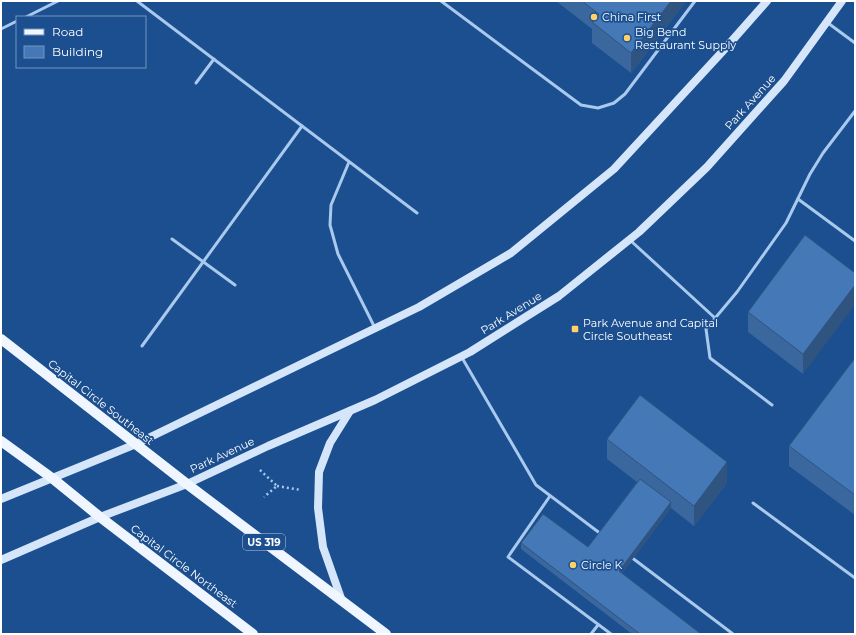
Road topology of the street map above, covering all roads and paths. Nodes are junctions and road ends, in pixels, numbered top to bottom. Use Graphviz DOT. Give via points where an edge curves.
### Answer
graph roads {
  1 [pos="58,1"];
  2 [pos="138,1"];
  3 [pos="441,1"];
  4 [pos="695,1"];
  5 [pos="767,1"];
  6 [pos="842,1"];
  7 [pos="28,16"];
  8 [pos="16,22"];
  9 [pos="826,22"];
  10 [pos="1,29"];
  11 [pos="855,43"];
  12 [pos="214,59"];
  13 [pos="196,83"];
  14 [pos="855,111"];
  15 [pos="302,126"];
  16 [pos="349,162"];
  17 [pos="798,199"];
  18 [pos="417,213"];
  19 [pos="172,239"];
  20 [pos="629,240"];
  21 [pos="855,241"];
  22 [pos="204,262"];
  23 [pos="235,284"];
  24 [pos="715,318"];
  25 [pos="375,328"];
  26 [pos="1,339"];
  27 [pos="142,346"];
  28 [pos="461,356"];
  29 [pos="772,405"];
  30 [pos="350,410"];
  31 [pos="1,441"];
  32 [pos="136,444"];
  33 [pos="260,470"];
  34 [pos="52,478"];
  35 [pos="187,484"];
  36 [pos="277,486"];
  37 [pos="303,491"];
  38 [pos="550,496"];
  39 [pos="264,497"];
  40 [pos="1,499"];
  41 [pos="753,503"];
  42 [pos="100,517"];
  43 [pos="607,539"];
  44 [pos="626,553"];
  45 [pos="1,560"];
  46 [pos="855,578"];
  47 [pos="342,601"];
  48 [pos="598,624"];
  49 [pos="253,634"];
  50 [pos="386,634"];
  51 [pos="591,634"];
  52 [pos="611,634"];
  53 [pos="733,634"];
  1 -- 7 [label="lane"];
  2 -- 12 [label="lane"];
  3 -- 4 [label="lane" via="581,105 598,108 614,103 625,94"];
  5 -- 25 [label="main road" via="614,169 511,254 419,307"];
  6 -- 9 [label="main road, Park Avenue"];
  8 -- 10 [label="lane"];
  9 -- 11 [label="lane"];
  9 -- 20 [label="main road, Park Avenue" via="784,81 707,167"];
  12 -- 13 [label="lane"];
  12 -- 15 [label="lane"];
  14 -- 17 [label="lane" via="823,153"];
  15 -- 16 [label="lane"];
  15 -- 22 [label="lane"];
  16 -- 18 [label="lane"];
  16 -- 25 [label="lane" via="331,205 330,225 338,254"];
  17 -- 21 [label="lane"];
  17 -- 24 [label="lane" via="786,223 737,292"];
  19 -- 22 [label="lane"];
  20 -- 24 [label="lane"];
  20 -- 28 [label="main road, Park Avenue" via="559,296"];
  22 -- 23 [label="lane"];
  22 -- 27 [label="lane"];
  24 -- 29 [label="lane" via="706,329 710,358"];
  25 -- 32 [label="main road"];
  26 -- 32 [label="main road, Capital Circle Southeast / US 319"];
  28 -- 30 [label="main road, Park Avenue"];
  28 -- 38 [label="lane" via="536,485"];
  30 -- 35 [label="main road, Park Avenue"];
  30 -- 47 [label="main road" via="330,443 319,472 318,508 323,547"];
  31 -- 34 [label="main road"];
  32 -- 34 [label="main road"];
  32 -- 35 [label="main road, Capital Circle Southeast / US 319"];
  33 -- 36 [label="path"];
  34 -- 40 [label="main road"];
  34 -- 42 [label="main road"];
  35 -- 42 [label="main road, Park Avenue"];
  35 -- 47 [label="main road, US 319"];
  36 -- 37 [label="path"];
  36 -- 39 [label="path"];
  38 -- 43 [label="lane"];
  38 -- 48 [label="lane" via="508,557"];
  41 -- 46 [label="lane"];
  42 -- 45 [label="main road, Park Avenue"];
  42 -- 49 [label="main road, Capital Circle Northeast"];
  44 -- 53 [label="lane"];
  47 -- 50 [label="main road, US 319"];
  48 -- 51 [label="lane"];
  48 -- 52 [label="lane"];
}
